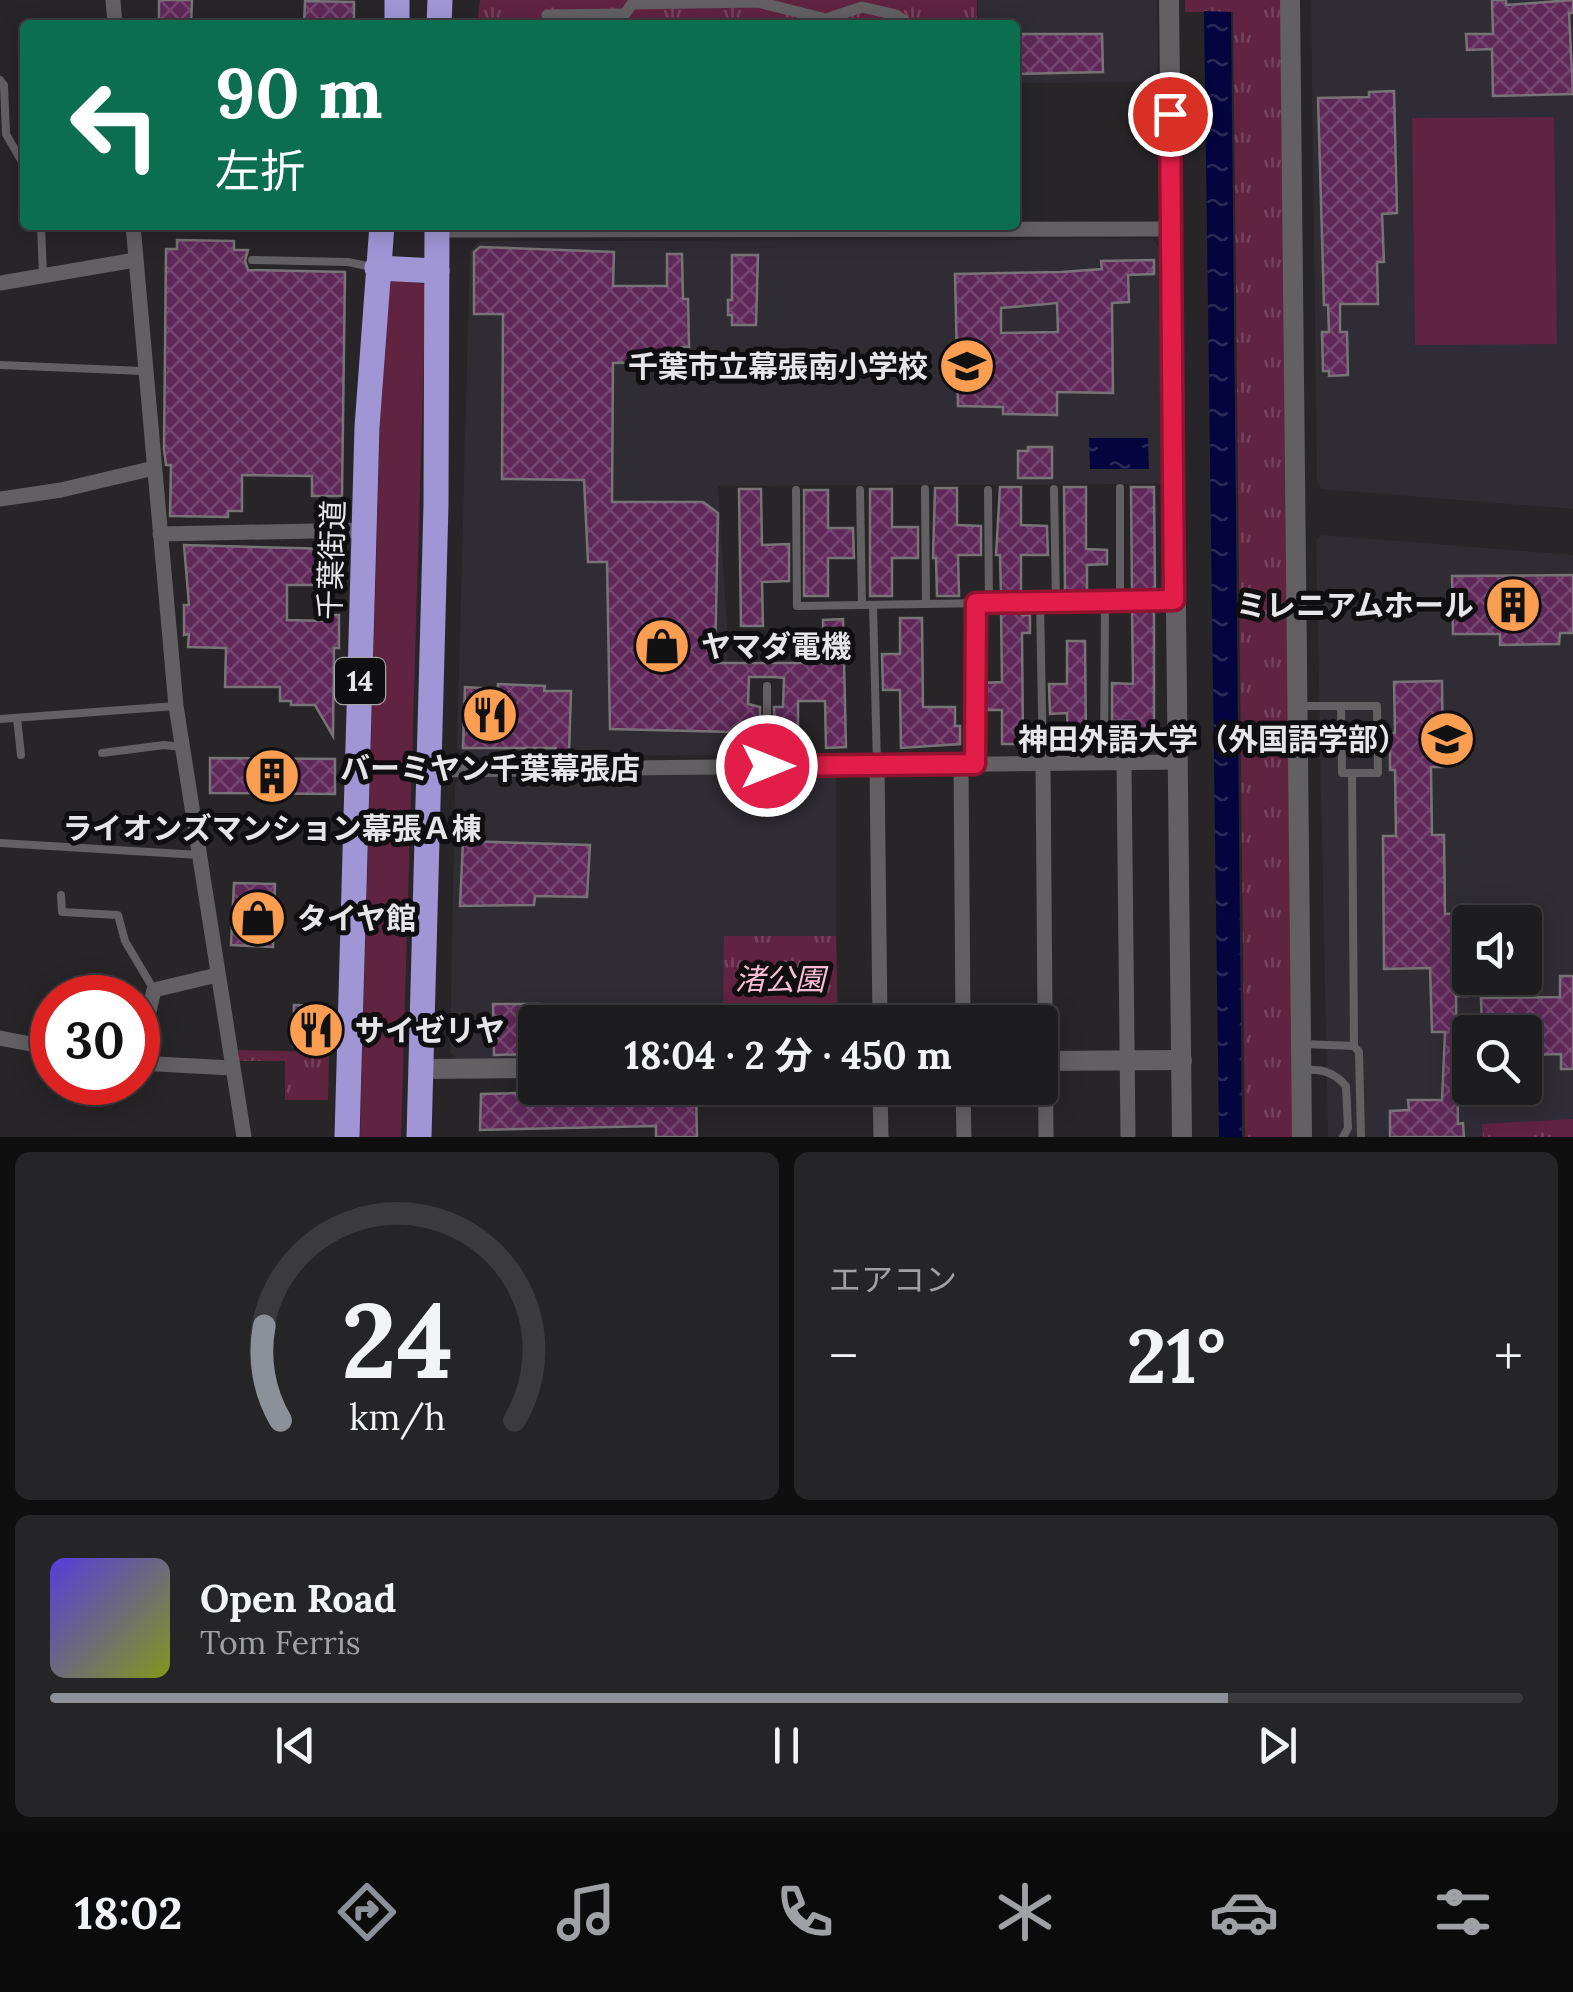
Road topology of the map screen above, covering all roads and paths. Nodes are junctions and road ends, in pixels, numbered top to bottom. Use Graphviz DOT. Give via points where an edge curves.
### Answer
graph roads {
  1 [pos="1169,0"];
  2 [pos="1290,0"];
  3 [pos="864,4"];
  4 [pos="626,11"];
  5 [pos="793,11"];
  6 [pos="547,15"];
  7 [pos="580,20"];
  8 [pos="803,20"];
  9 [pos="818,20"];
  10 [pos="828,20"];
  11 [pos="902,20"];
  12 [pos="0,80"];
  13 [pos="0,141"];
  14 [pos="10,142"];
  15 [pos="20,159"];
  16 [pos="1020,229"];
  17 [pos="1171,229"];
  18 [pos="41,230"];
  19 [pos="133,230"];
  20 [pos="381,230"];
  21 [pos="437,230"];
  22 [pos="135,260"];
  23 [pos="252,260"];
  24 [pos="377,268"];
  25 [pos="437,272"];
  26 [pos="43,275"];
  27 [pos="0,283"];
  28 [pos="0,365"];
  29 [pos="144,371"];
  30 [pos="154,468"];
  31 [pos="1120,488"];
  32 [pos="924,489"];
  33 [pos="1054,489"];
  34 [pos="796,490"];
  35 [pos="860,490"];
  36 [pos="988,490"];
  37 [pos="0,499"];
  38 [pos="364,530"];
  39 [pos="160,534"];
  40 [pos="1174,600"];
  41 [pos="1104,601"];
  42 [pos="1120,601"];
  43 [pos="1040,602"];
  44 [pos="1056,602"];
  45 [pos="976,603"];
  46 [pos="989,603"];
  47 [pos="926,604"];
  48 [pos="862,605"];
  49 [pos="873,605"];
  50 [pos="767,686"];
  51 [pos="176,706"];
  52 [pos="1298,706"];
  53 [pos="1341,706"];
  54 [pos="17,718"];
  55 [pos="0,719"];
  56 [pos="181,747"];
  57 [pos="102,753"];
  58 [pos="21,755"];
  59 [pos="1178,762"];
  60 [pos="1104,763"];
  61 [pos="1124,763"];
  62 [pos="968,764"];
  63 [pos="1042,764"];
  64 [pos="877,765"];
  65 [pos="767,766"];
  66 [pos="428,770"];
  67 [pos="1352,773"];
  68 [pos="0,844"];
  69 [pos="199,855"];
  70 [pos="61,896"];
  71 [pos="217,974"];
  72 [pos="145,975"];
  73 [pos="160,988"];
  74 [pos="880,1005"];
  75 [pos="963,1005"];
  76 [pos="1043,1005"];
  77 [pos="0,1038"];
  78 [pos="30,1044"];
  79 [pos="1301,1044"];
  80 [pos="1354,1046"];
  81 [pos="1127,1060"];
  82 [pos="1182,1060"];
  83 [pos="1058,1061"];
  84 [pos="160,1062"];
  85 [pos="232,1068"];
  86 [pos="518,1068"];
  87 [pos="420,1070"];
  88 [pos="1301,1071"];
  89 [pos="880,1105"];
  90 [pos="963,1105"];
  91 [pos="1045,1105"];
  92 [pos="244,1137"];
  93 [pos="348,1137"];
  94 [pos="418,1137"];
  95 [pos="881,1137"];
  96 [pos="964,1137"];
  97 [pos="1046,1137"];
  98 [pos="1128,1137"];
  99 [pos="1182,1137"];
  100 [pos="1302,1137"];
  101 [pos="1343,1137"];
  102 [pos="1361,1137"];
  1 -- 17 [label="street"];
  2 -- 52 [label="street"];
  3 -- 10 [label="street"];
  3 -- 11 [label="street"];
  4 -- 5 [label="street" via="758,2"];
  4 -- 7 [label="street"];
  5 -- 8 [label="street"];
  5 -- 9 [label="street"];
  6 -- 7 [label="street"];
  12 -- 14 [label="lane"];
  13 -- 14 [label="lane"];
  14 -- 15 [label="lane"];
  16 -- 17 [label="street"];
  17 -- 40 [label="street"];
  18 -- 26 [label="lane"];
  19 -- 22 [label="street"];
  20 -- 24 [label="highway, 千葉街道 / 14"];
  21 -- 25 [label="highway"];
  22 -- 26 [label="street"];
  22 -- 29 [label="street"];
  23 -- 24 [label="lane"];
  24 -- 25 [label="highway"];
  24 -- 38 [label="highway, 千葉街道 / 14"];
  25 -- 66 [label="highway"];
  26 -- 27 [label="street"];
  28 -- 29 [label="lane"];
  29 -- 30 [label="street"];
  30 -- 37 [label="street"];
  30 -- 39 [label="street"];
  31 -- 42 [label="lane"];
  32 -- 47 [label="lane"];
  33 -- 44 [label="lane"];
  34 -- 48 [label="lane" via="797,606"];
  35 -- 48 [label="lane"];
  36 -- 46 [label="lane"];
  38 -- 39 [label="street"];
  38 -- 93 [label="highway, 千葉街道 / 14"];
  39 -- 51 [label="street"];
  40 -- 42 [label="lane"];
  40 -- 59 [label="street"];
  41 -- 42 [label="lane"];
  41 -- 44 [label="lane"];
  41 -- 60 [label="lane"];
  43 -- 44 [label="lane"];
  43 -- 46 [label="lane"];
  43 -- 63 [label="lane"];
  45 -- 46 [label="lane"];
  45 -- 47 [label="lane"];
  45 -- 62 [label="lane"];
  47 -- 49 [label="lane"];
  48 -- 49 [label="lane"];
  49 -- 64 [label="lane"];
  50 -- 65 [label="lane"];
  51 -- 54 [label="lane"];
  51 -- 56 [label="street"];
  52 -- 53 [label="lane"];
  52 -- 79 [label="street"];
  53 -- 67 [label="lane" via="1342,773"];
  53 -- 67 [label="lane" via="1376,706 1378,773"];
  54 -- 55 [label="lane"];
  54 -- 58 [label="lane"];
  56 -- 57 [label="lane"];
  56 -- 69 [label="street"];
  59 -- 61 [label="street"];
  59 -- 82 [label="street"];
  60 -- 61 [label="street"];
  60 -- 63 [label="street"];
  61 -- 81 [label="street"];
  62 -- 63 [label="street"];
  62 -- 64 [label="street"];
  62 -- 75 [label="street"];
  63 -- 76 [label="street"];
  64 -- 65 [label="street"];
  64 -- 74 [label="street"];
  65 -- 66 [label="street"];
  66 -- 87 [label="highway"];
  67 -- 80 [label="lane"];
  68 -- 69 [label="lane"];
  69 -- 71 [label="street"];
  70 -- 72 [label="lane" via="62,912 118,915"];
  71 -- 73 [label="street"];
  71 -- 85 [label="street"];
  77 -- 78 [label="street"];
  79 -- 80 [label="lane"];
  79 -- 88 [label="street"];
  80 -- 102 [label="lane" via="1360,1052"];
  81 -- 82 [label="street"];
  81 -- 83 [label="street"];
  81 -- 98 [label="street"];
  82 -- 99 [label="street"];
  84 -- 85 [label="street"];
  85 -- 92 [label="street"];
  86 -- 87 [label="street"];
  87 -- 94 [label="highway"];
  88 -- 100 [label="street"];
  88 -- 101 [label="lane" via="1318,1069 1346,1086"];
  89 -- 95 [label="street"];
  90 -- 96 [label="street"];
  91 -- 97 [label="street"];
}
